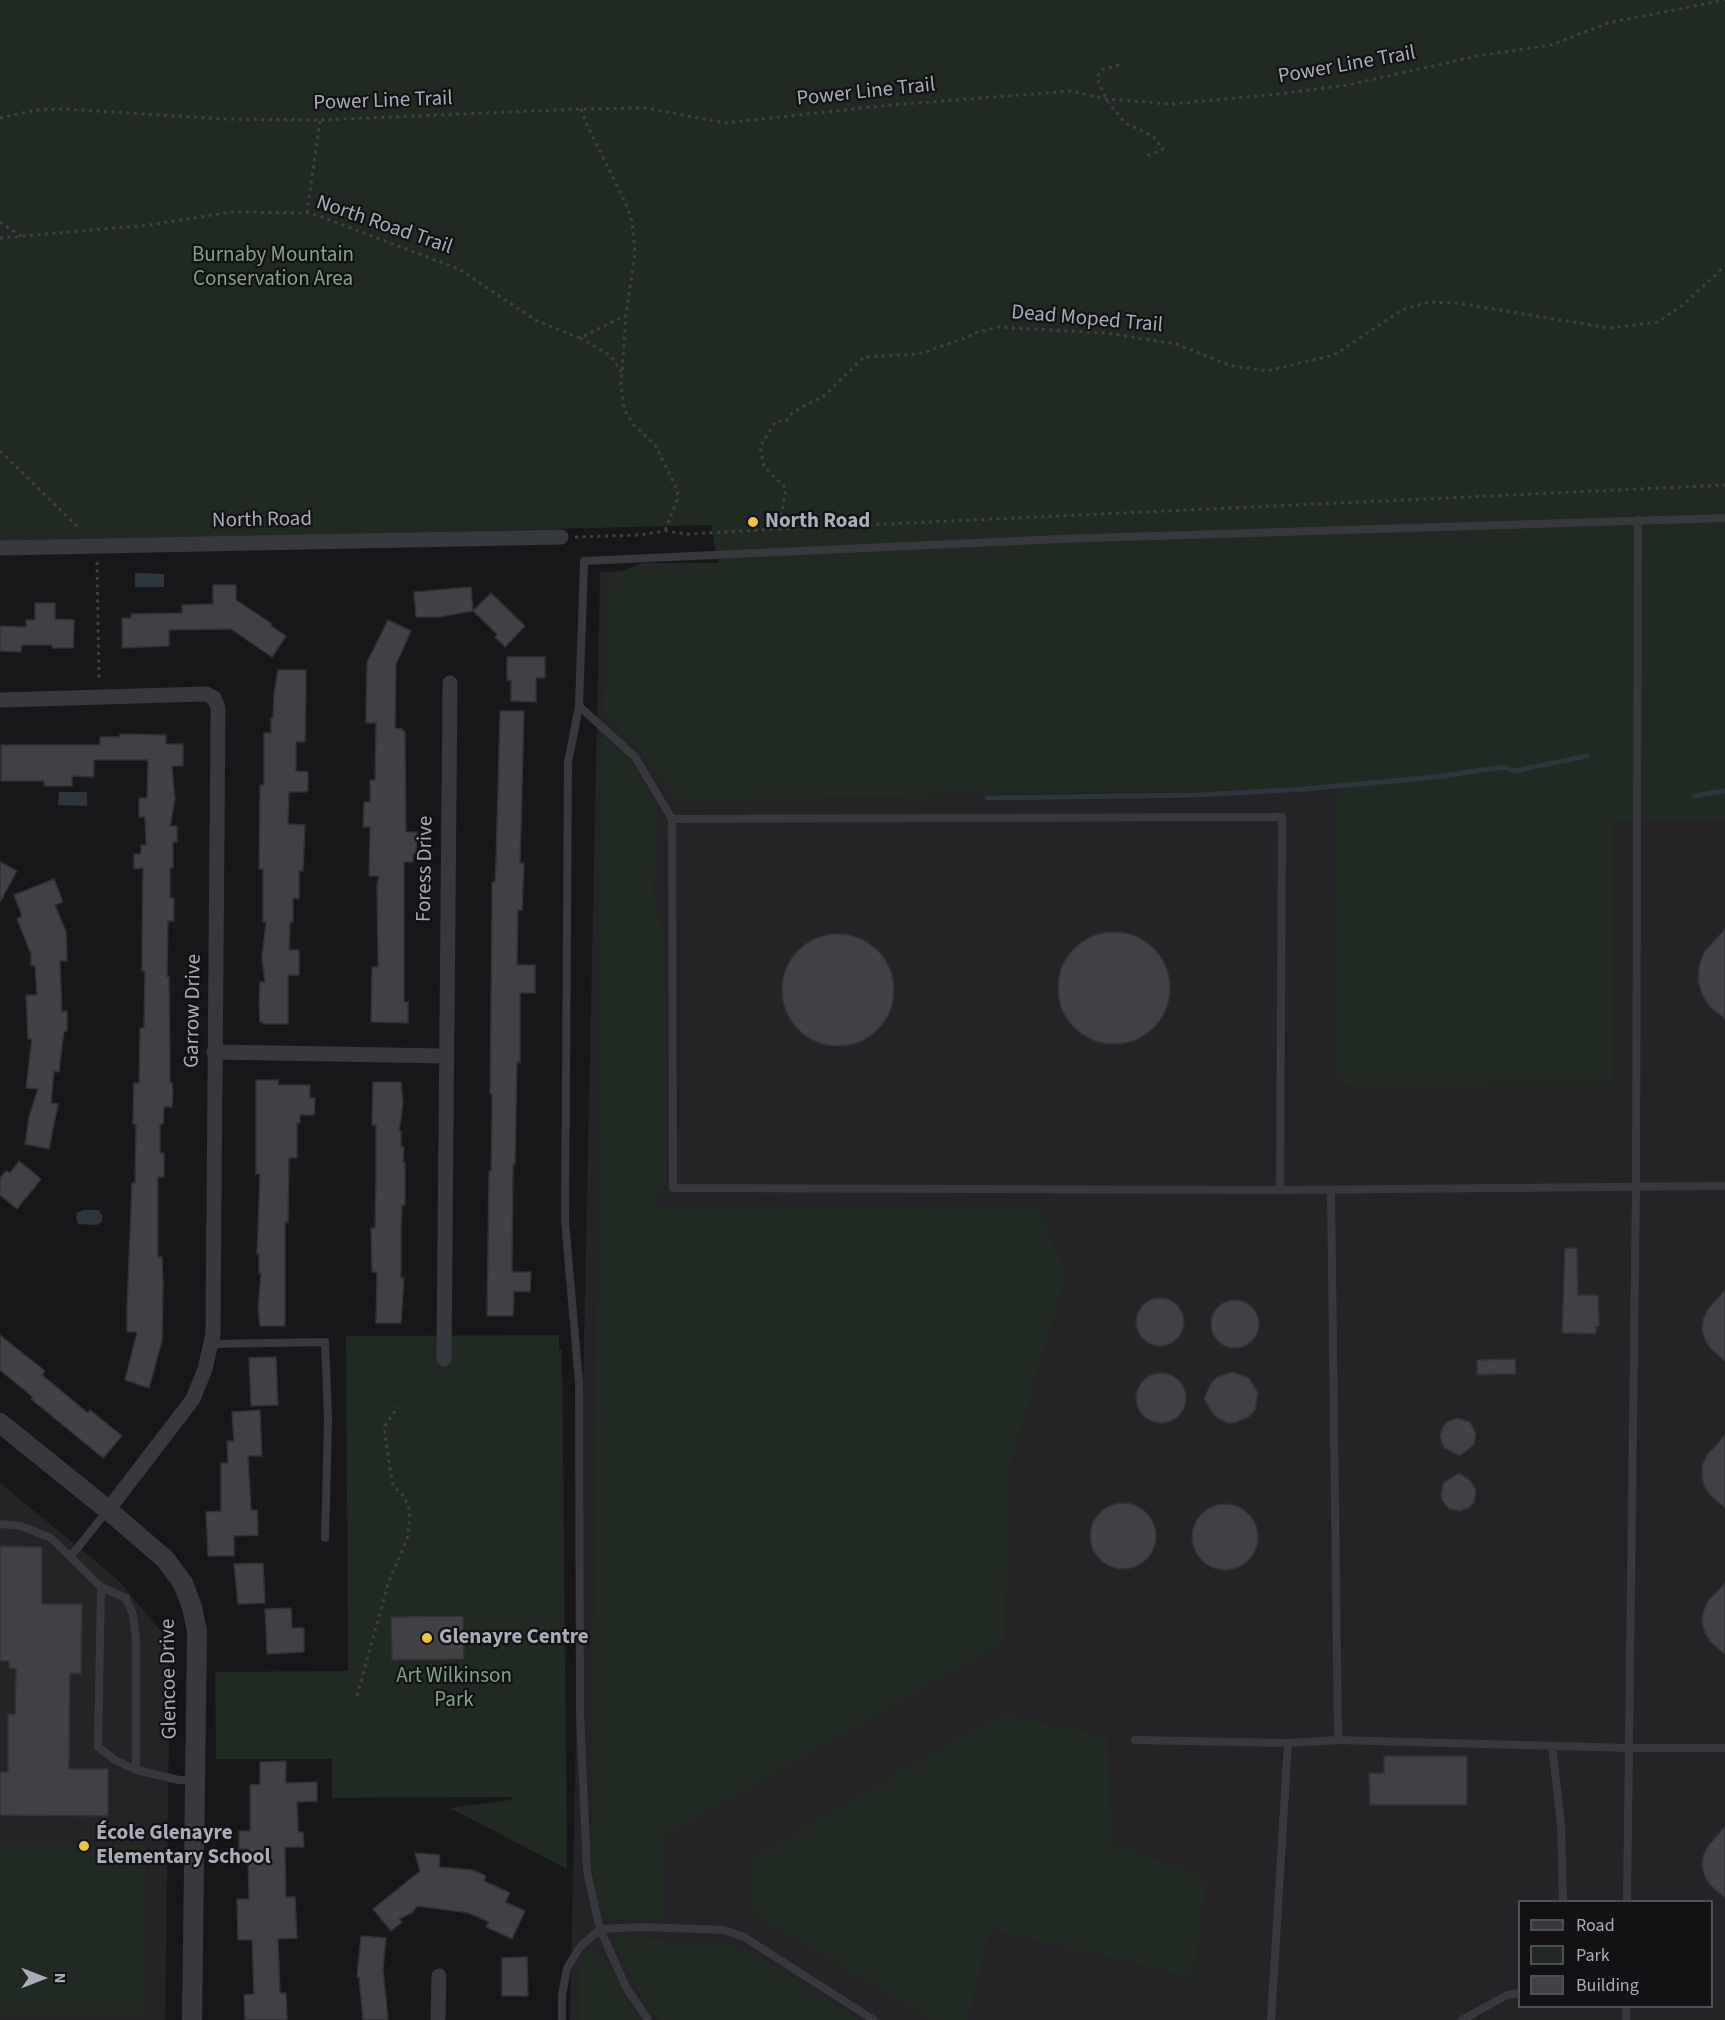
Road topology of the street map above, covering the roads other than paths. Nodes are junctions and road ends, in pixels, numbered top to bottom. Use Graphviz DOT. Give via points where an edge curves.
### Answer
graph roads {
  1 [pos="1725,518"];
  2 [pos="1638,520"];
  3 [pos="561,537"];
  4 [pos="0,548"];
  5 [pos="450,683"];
  6 [pos="0,700"];
  7 [pos="579,706"];
  8 [pos="672,819"];
  9 [pos="214,1052"];
  10 [pos="445,1056"];
  11 [pos="1725,1186"];
  12 [pos="1636,1187"];
  13 [pos="1280,1190"];
  14 [pos="1331,1190"];
  15 [pos="211,1344"];
  16 [pos="444,1359"];
  17 [pos="0,1423"];
  18 [pos="108,1510"];
  19 [pos="0,1524"];
  20 [pos="325,1538"];
  21 [pos="71,1556"];
  22 [pos="101,1587"];
  23 [pos="1135,1740"];
  24 [pos="1338,1740"];
  25 [pos="1288,1743"];
  26 [pos="1552,1746"];
  27 [pos="1629,1748"];
  28 [pos="1725,1748"];
  29 [pos="136,1770"];
  30 [pos="195,1780"];
  31 [pos="1563,1900"];
  32 [pos="1627,1900"];
  33 [pos="600,1929"];
  34 [pos="438,1976"];
  35 [pos="1518,1993"];
  36 [pos="192,2020"];
  37 [pos="438,2020"];
  38 [pos="562,2020"];
  39 [pos="648,2020"];
  40 [pos="874,2020"];
  41 [pos="1271,2020"];
  42 [pos="1462,2020"];
  1 -- 2 [label="lane"];
  2 -- 7 [label="lane" via="1060,539 584,561"];
  2 -- 12 [label="lane"];
  3 -- 4 [label="street, North Road"];
  5 -- 10 [label="street, Foress Drive"];
  6 -- 9 [label="street, Garrow Drive" via="206,694 214,698 218,708"];
  7 -- 8 [label="lane" via="635,757"];
  7 -- 33 [label="lane" via="568,763 564,1221 579,1382 580,1712 587,1871"];
  8 -- 13 [label="lane" via="673,1188"];
  8 -- 13 [label="lane" via="1282,817"];
  9 -- 10 [label="street"];
  9 -- 15 [label="street, Garrow Drive"];
  10 -- 16 [label="street, Foress Drive"];
  11 -- 12 [label="lane"];
  12 -- 14 [label="lane"];
  12 -- 27 [label="lane"];
  13 -- 14 [label="lane"];
  14 -- 24 [label="lane"];
  15 -- 18 [label="street, Garrow Drive" via="206,1369 193,1399"];
  15 -- 20 [label="lane" via="325,1342"];
  17 -- 18 [label="street, Glencoe Drive"];
  18 -- 21 [label="lane"];
  18 -- 30 [label="street, Glencoe Drive" via="165,1559 183,1583 192,1607 197,1631"];
  19 -- 21 [label="lane" via="21,1526 51,1538"];
  21 -- 22 [label="lane"];
  22 -- 29 [label="lane" via="126,1598 134,1615"];
  22 -- 29 [label="lane" via="98,1747"];
  23 -- 25 [label="lane"];
  24 -- 25 [label="lane"];
  24 -- 26 [label="lane"];
  25 -- 41 [label="lane"];
  26 -- 27 [label="lane"];
  26 -- 31 [label="lane"];
  27 -- 28 [label="lane"];
  27 -- 32 [label="lane"];
  29 -- 30 [label="lane"];
  30 -- 36 [label="street, Glencoe Drive"];
  33 -- 38 [label="lane" via="580,1947 567,1968"];
  33 -- 39 [label="lane" via="626,1987"];
  33 -- 40 [label="lane" via="724,1930 744,1937"];
  34 -- 37 [label="street"];
  35 -- 42 [label="lane" via="1507,1995"];
}
